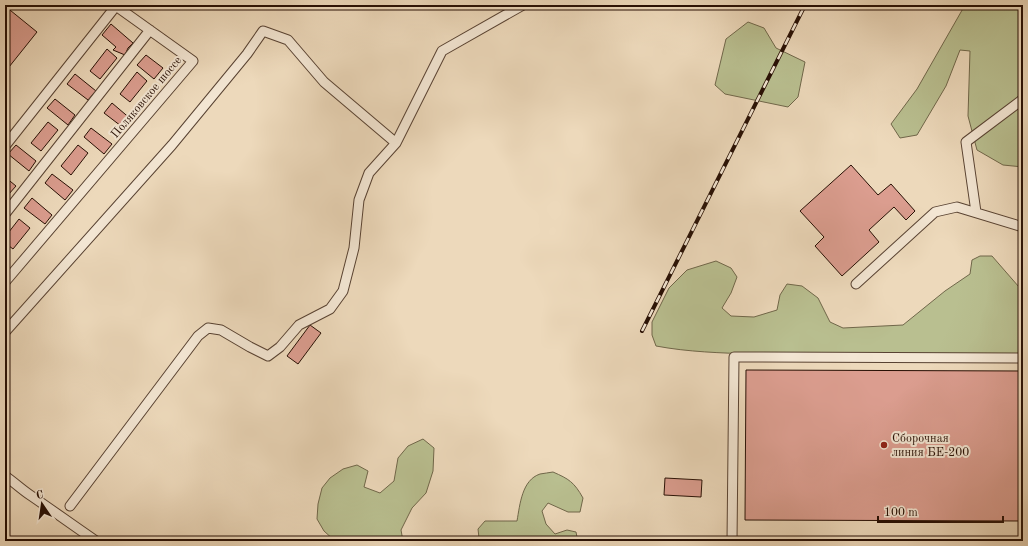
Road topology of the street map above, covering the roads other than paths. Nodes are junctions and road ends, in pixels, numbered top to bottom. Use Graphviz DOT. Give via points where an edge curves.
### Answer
graph roads {
  1 [pos="523,5"];
  2 [pos="150,30"];
  3 [pos="1023,99"];
  4 [pos="396,143"];
  5 [pos="5,146"];
  6 [pos="976,212"];
  7 [pos="5,214"];
  8 [pos="1023,227"];
  9 [pos="5,282"];
  10 [pos="856,284"];
  11 [pos="5,332"];
  12 [pos="1023,358"];
  13 [pos="5,476"];
  14 [pos="70,506"];
  15 [pos="96,541"];
  16 [pos="732,541"];
  1 -- 4 [label="street" via="442,51"];
  2 -- 5 [label="street, Поляковское шоссе" via="116,6"];
  2 -- 7 [label="street"];
  2 -- 9 [label="street, Поляковское шоссе" via="193,61"];
  3 -- 6 [label="street" via="966,142"];
  4 -- 11 [label="street" via="324,82 288,40 263,31 172,145"];
  4 -- 14 [label="street" via="369,173 359,200 354,248 344,291 330,310 299,324 280,347 268,356 221,330 208,328 198,336"];
  6 -- 8 [label="street"];
  6 -- 10 [label="street" via="957,207 935,212"];
  12 -- 16 [label="street" via="734,357"];
  13 -- 15 [label="street"];
}
